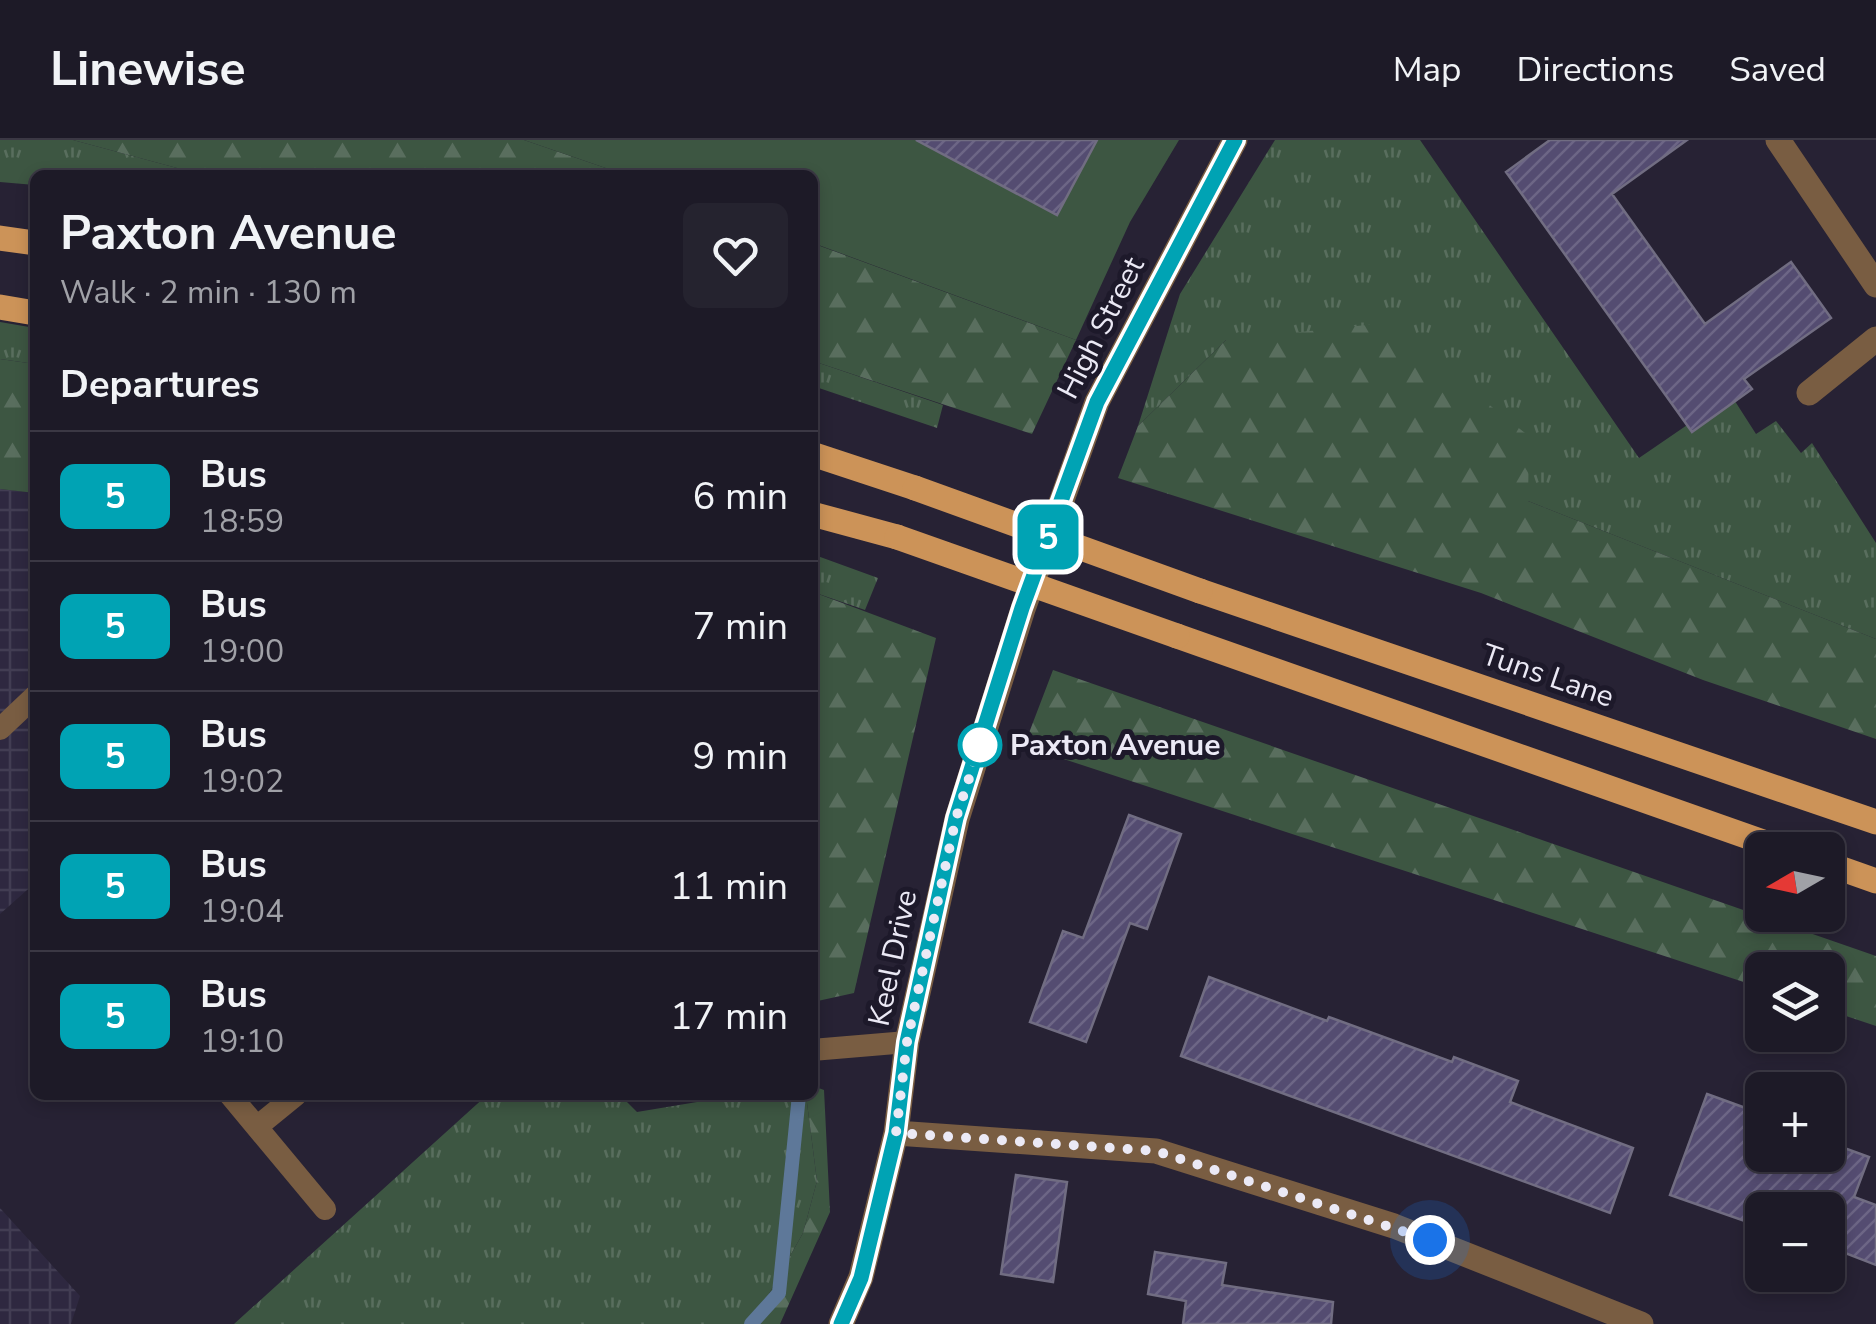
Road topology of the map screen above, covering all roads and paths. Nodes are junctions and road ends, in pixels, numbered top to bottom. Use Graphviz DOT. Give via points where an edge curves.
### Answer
graph roads {
  1 [pos="1235,140"];
  2 [pos="1778,140"];
  3 [pos="0,238"];
  4 [pos="30,243"];
  5 [pos="1876,285"];
  6 [pos="0,306"];
  7 [pos="30,312"];
  8 [pos="1876,339"];
  9 [pos="1809,394"];
  10 [pos="818,456"];
  11 [pos="818,516"];
  12 [pos="1022,608"];
  13 [pos="30,701"];
  14 [pos="0,729"];
  15 [pos="1876,822"];
  16 [pos="1745,836"];
  17 [pos="1845,870"];
  18 [pos="1876,882"];
  19 [pos="907,1042"];
  20 [pos="818,1049"];
  21 [pos="235,1100"];
  22 [pos="290,1100"];
  23 [pos="258,1126"];
  24 [pos="896,1133"];
  25 [pos="325,1209"];
  26 [pos="841,1324"];
  27 [pos="1641,1324"];
  1 -- 12 [label="street, High Street" via="1097,402"];
  2 -- 5 [label="street"];
  3 -- 4 [label="main road"];
  6 -- 7 [label="main road"];
  8 -- 9 [label="street"];
  10 -- 15 [label="main road, Tuns Lane, bridge"];
  11 -- 16 [label="main road, bridge" via="897,537"];
  12 -- 19 [label="street, Keel Drive" via="956,818"];
  13 -- 14 [label="lane"];
  17 -- 18 [label="main road"];
  19 -- 20 [label="lane"];
  19 -- 24 [label="street, Keel Drive"];
  21 -- 23 [label="lane"];
  22 -- 23 [label="lane"];
  23 -- 25 [label="lane"];
  24 -- 26 [label="street, Keel Drive" via="861,1278"];
  24 -- 27 [label="street" via="1156,1151 1394,1226"];
}
